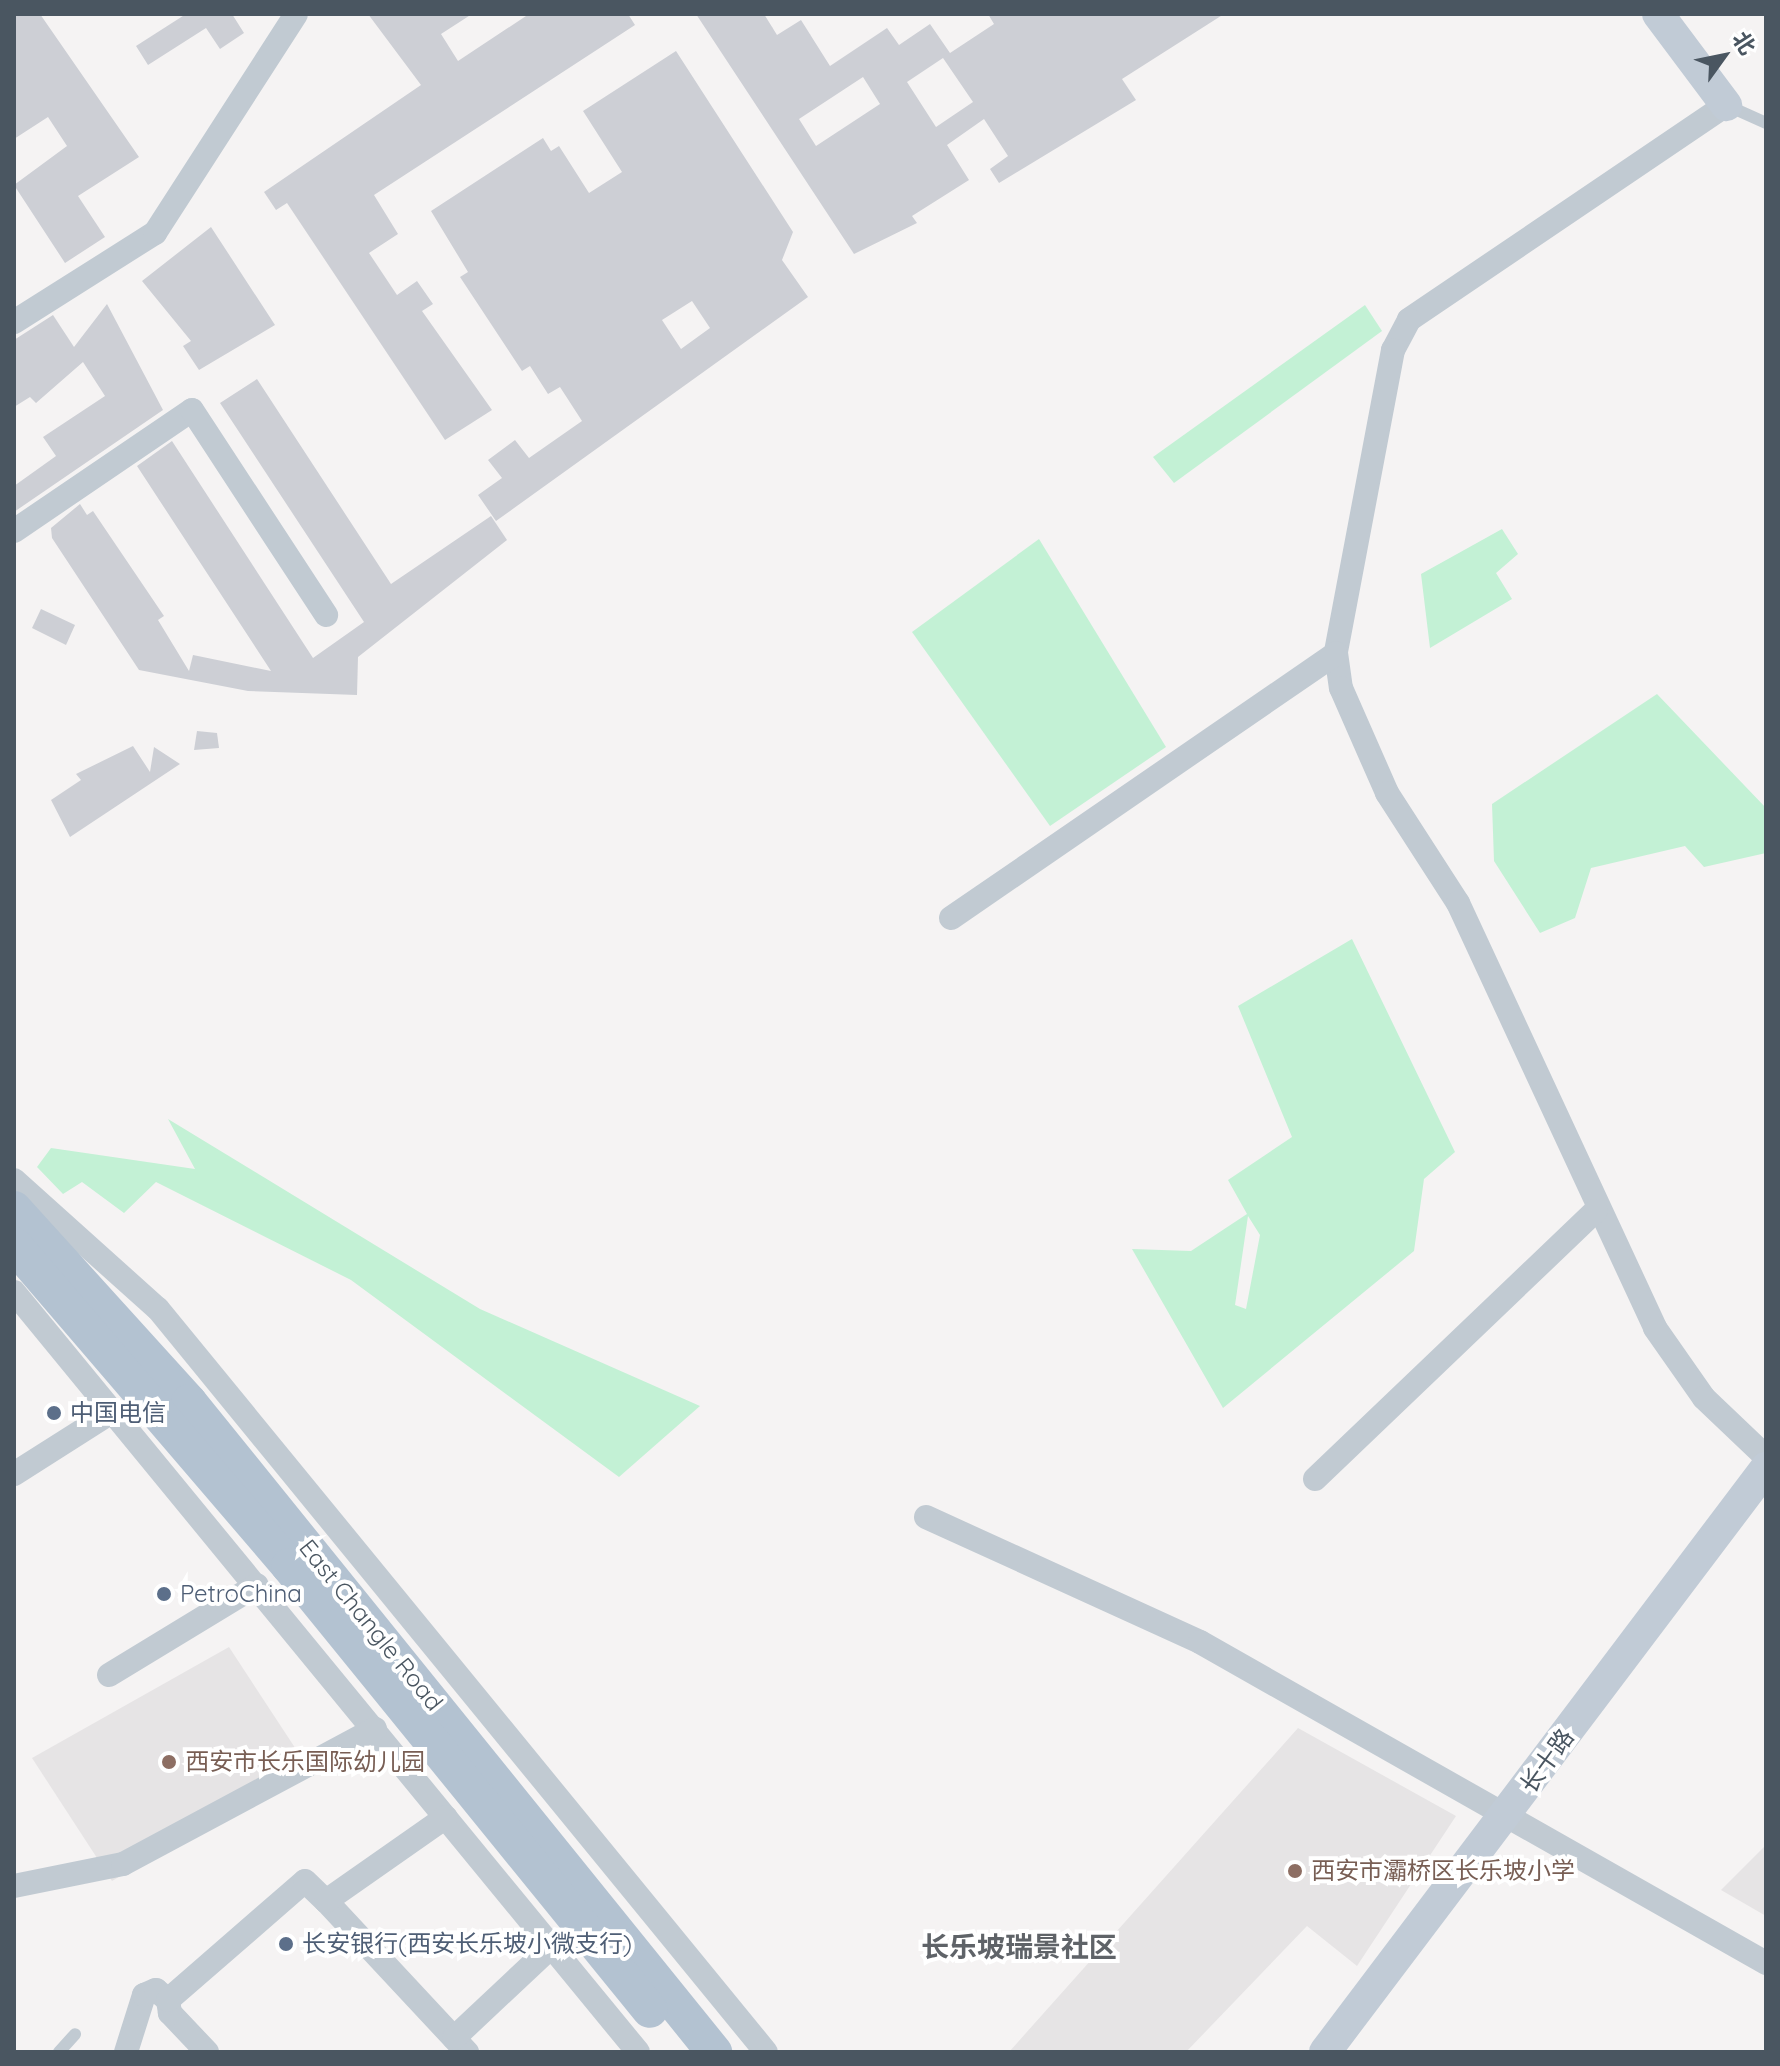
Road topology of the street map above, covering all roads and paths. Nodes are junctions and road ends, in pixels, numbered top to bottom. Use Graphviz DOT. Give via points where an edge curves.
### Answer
graph roads {
  1 [pos="296,14"];
  2 [pos="1658,14"];
  3 [pos="1726,105"];
  4 [pos="1766,123"];
  5 [pos="14,322"];
  6 [pos="14,531"];
  7 [pos="326,615"];
  8 [pos="1336,653"];
  9 [pos="951,918"];
  10 [pos="14,1180"];
  11 [pos="14,1209"];
  12 [pos="1595,1211"];
  13 [pos="14,1245"];
  14 [pos="14,1292"];
  15 [pos="110,1413"];
  16 [pos="1766,1457"];
  17 [pos="1766,1468"];
  18 [pos="14,1474"];
  19 [pos="1315,1479"];
  20 [pos="926,1517"];
  21 [pos="257,1585"];
  22 [pos="109,1675"];
  23 [pos="375,1729"];
  24 [pos="446,1817"];
  25 [pos="1506,1817"];
  26 [pos="14,1886"];
  27 [pos="326,1901"];
  28 [pos="551,1947"];
  29 [pos="1766,1963"];
  30 [pos="168,2000"];
  31 [pos="75,2034"];
  32 [pos="461,2045"];
  33 [pos="59,2052"];
  34 [pos="126,2052"];
  35 [pos="207,2052"];
  36 [pos="638,2052"];
  37 [pos="684,2052"];
  38 [pos="714,2052"];
  39 [pos="766,2052"];
  40 [pos="1325,2052"];
  1 -- 5 [label="street" via="155,233"];
  2 -- 3 [label="street"];
  3 -- 4 [label="lane"];
  3 -- 8 [label="street" via="1409,320 1393,350"];
  6 -- 7 [label="street" via="192,410"];
  8 -- 9 [label="street"];
  8 -- 12 [label="street" via="1341,688 1387,793 1458,903"];
  10 -- 39 [label="street" via="158,1309"];
  11 -- 38 [label="main road, East Changle Road" via="189,1402"];
  12 -- 16 [label="street" via="1655,1328 1704,1398"];
  12 -- 19 [label="street"];
  13 -- 37 [label="main road, East Changle Road" via="289,1566"];
  14 -- 15 [label="street"];
  15 -- 18 [label="street"];
  15 -- 21 [label="street"];
  17 -- 25 [label="street, 长十路"];
  20 -- 25 [label="street" via="1200,1642"];
  21 -- 22 [label="street"];
  21 -- 23 [label="street"];
  23 -- 24 [label="street"];
  23 -- 26 [label="street" via="123,1864"];
  24 -- 27 [label="street"];
  24 -- 28 [label="street"];
  25 -- 29 [label="street"];
  25 -- 40 [label="street, 长十路"];
  27 -- 30 [label="street" via="305,1881"];
  27 -- 32 [label="street"];
  28 -- 32 [label="street"];
  28 -- 36 [label="street"];
  30 -- 34 [label="street" via="156,1990 144,1995"];
  30 -- 35 [label="street"];
  31 -- 33 [label="lane"];
}
